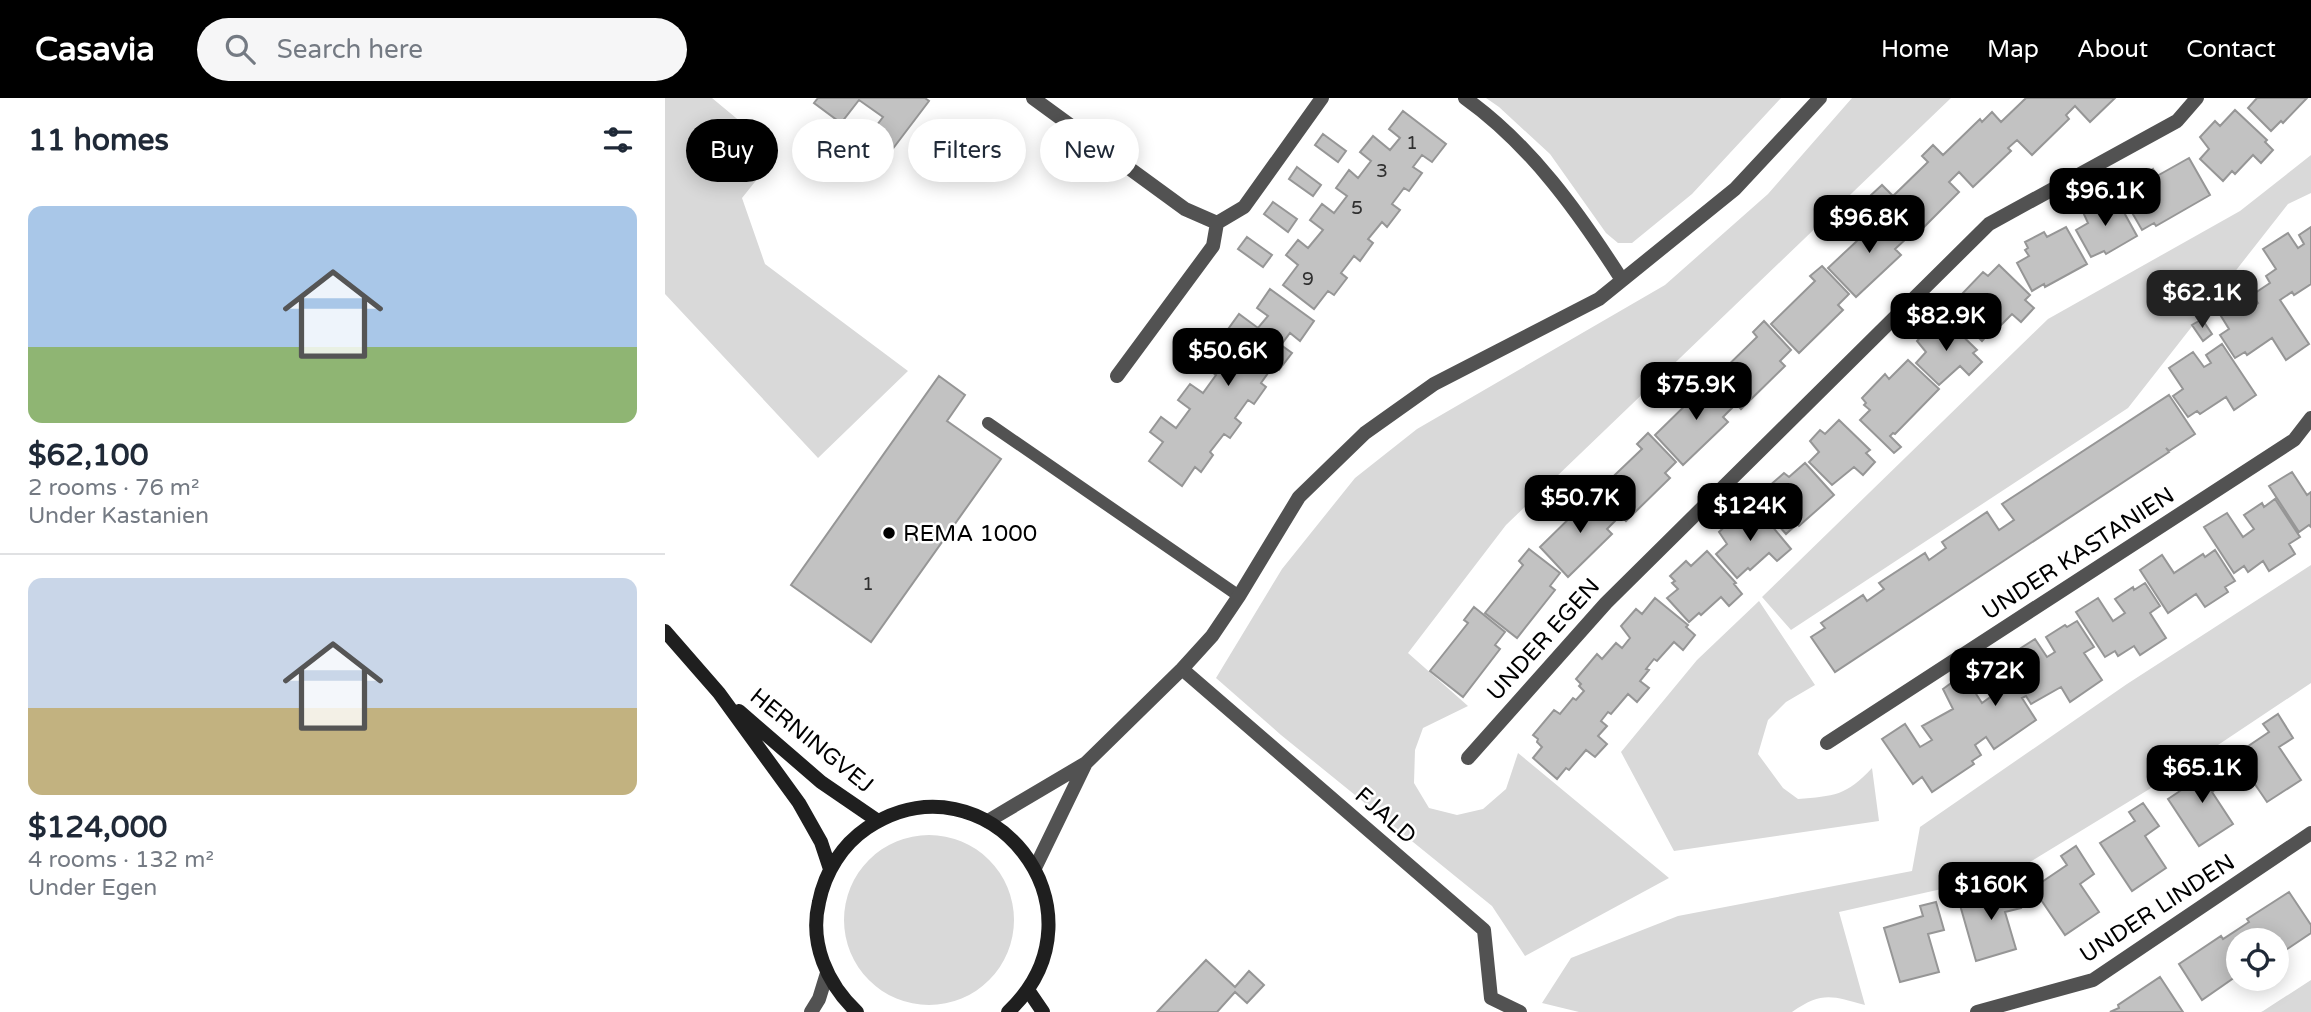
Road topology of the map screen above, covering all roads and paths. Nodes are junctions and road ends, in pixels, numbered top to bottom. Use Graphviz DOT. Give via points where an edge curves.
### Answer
graph roads {
  1 [pos="1033,98"];
  2 [pos="1322,98"];
  3 [pos="1465,98"];
  4 [pos="1820,98"];
  5 [pos="2197,98"];
  6 [pos="1217,223"];
  7 [pos="1622,280"];
  8 [pos="1117,376"];
  9 [pos="2311,418"];
  10 [pos="988,423"];
  11 [pos="1240,596"];
  12 [pos="665,631"];
  13 [pos="1182,668"];
  14 [pos="719,694"];
  15 [pos="1827,743"];
  16 [pos="1468,758"];
  17 [pos="1086,763"];
  18 [pos="878,821"];
  19 [pos="988,821"];
  20 [pos="2311,833"];
  21 [pos="1035,868"];
  22 [pos="830,869"];
  23 [pos="827,973"];
  24 [pos="1028,990"];
  25 [pos="811,1012"];
  26 [pos="857,1012"];
  27 [pos="1008,1012"];
  28 [pos="1043,1012"];
  29 [pos="1520,1012"];
  30 [pos="1977,1012"];
  1 -- 6 [label="street" via="1185,209"];
  2 -- 6 [label="street" via="1244,207"];
  3 -- 7 [label="street" via="1543,170"];
  4 -- 7 [label="street" via="1735,189"];
  5 -- 16 [label="street, UNDER EGEN" via="2176,121 1989,224 1606,603"];
  6 -- 8 [label="street" via="1213,246"];
  7 -- 11 [label="street" via="1599,299 1434,384 1365,433 1299,497"];
  9 -- 15 [label="street, UNDER KASTANIEN" via="2294,440"];
  10 -- 11 [label="lane"];
  11 -- 13 [label="street"];
  12 -- 14 [label="main road, HERNINGVEJ"];
  13 -- 17 [label="street"];
  13 -- 29 [label="street, FJALD" via="1484,930 1491,998"];
  14 -- 18 [label="main road, HERNINGVEJ" via="821,782"];
  14 -- 22 [label="main road, HERNINGVEJ" via="799,803"];
  17 -- 19 [label="street"];
  17 -- 21 [label="street"];
  18 -- 19 [label="main road" via="899,812 945,808"];
  18 -- 22 [label="main road" via="859,833"];
  19 -- 21 [label="main road" via="1023,849"];
  20 -- 30 [label="street, UNDER LINDEN" via="2093,980"];
  21 -- 24 [label="main road" via="1048,909 1049,930 1039,971"];
  22 -- 23 [label="main road" via="821,889 816,932"];
  23 -- 25 [label="street"];
  23 -- 26 [label="main road"];
  24 -- 27 [label="main road"];
  24 -- 28 [label="main road"];
}
